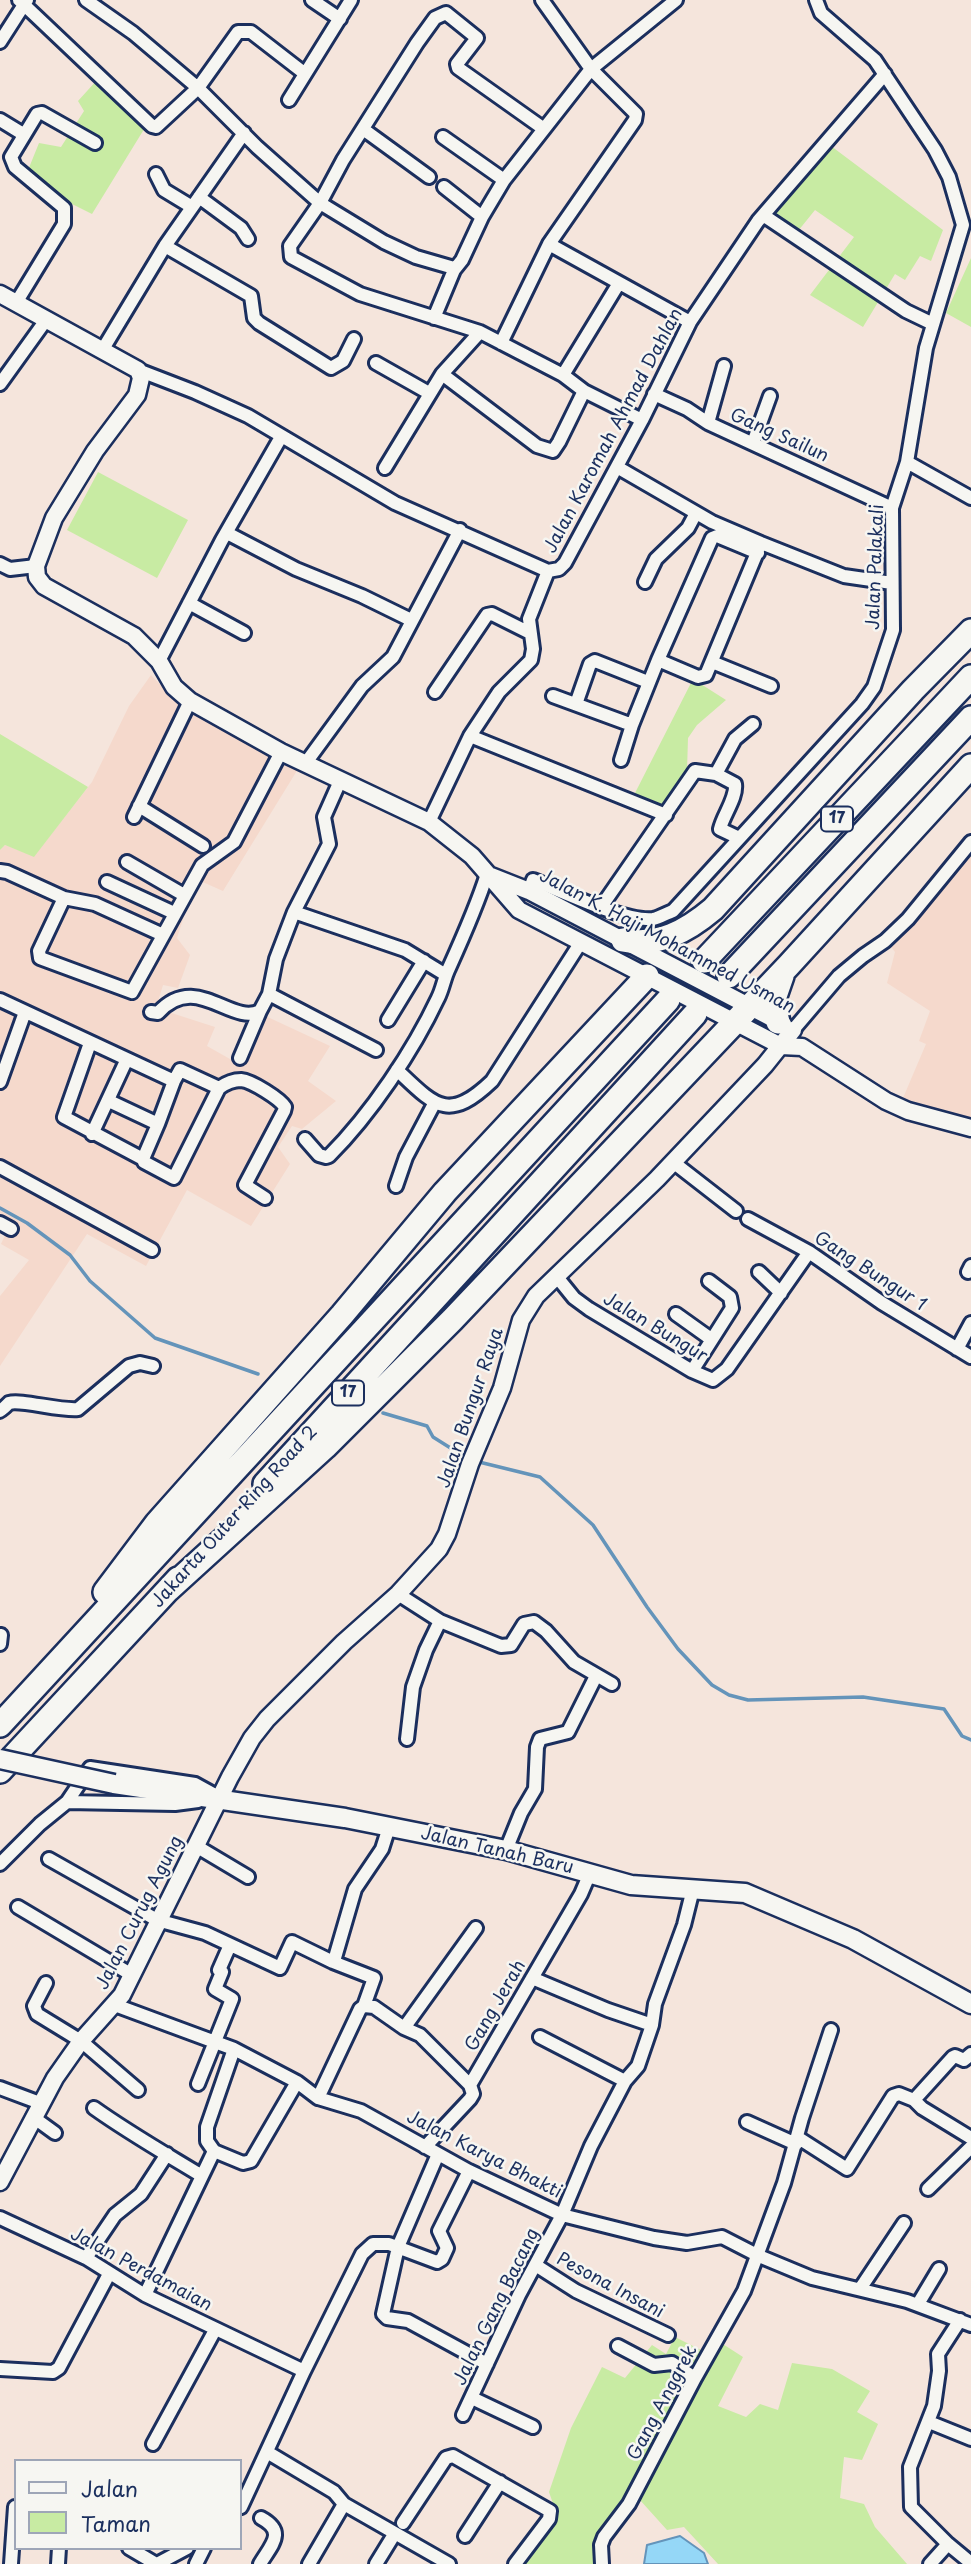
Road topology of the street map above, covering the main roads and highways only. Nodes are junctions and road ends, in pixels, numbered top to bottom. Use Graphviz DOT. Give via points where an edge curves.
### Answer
graph roads {
  1 [pos="971,631"];
  2 [pos="971,677"];
  3 [pos="971,718"];
  4 [pos="971,766"];
  5 [pos="623,940"];
  6 [pos="704,961"];
  7 [pos="789,965"];
  8 [pos="647,976"];
  9 [pos="729,976"];
  10 [pos="668,1000"];
  11 [pos="695,1014"];
  12 [pos="786,1026"];
  13 [pos="167,1590"];
  14 [pos="23,1700"];
  15 [pos="0,1725"];
  16 [pos="0,1759"];
  17 [pos="0,1771"];
  18 [pos="971,2004"];
  1 -- 5 [label="highway" via="713,909 673,936 653,942"];
  2 -- 6 [label="highway, 17"];
  3 -- 9 [label="highway, 17"];
  4 -- 7 [label="highway"];
  7 -- 12 [label="highway" via="773,1002"];
  7 -- 13 [label="highway" via="452,1320 325,1447"];
  8 -- 14 [label="highway" via="444,1192 342,1315 157,1523"];
  10 -- 14 [label="highway, Jakarta Outer Ring Road 2 / 17"];
  11 -- 13 [label="highway, Jakarta Outer Ring Road 2 / 17"];
  13 -- 17 [label="highway, Jakarta Outer Ring Road 2 / 17"];
  14 -- 15 [label="highway, Jakarta Outer Ring Road 2 / 17"];
  16 -- 18 [label="main road, Jalan Tanah Baru, bridge" via="114,1784 507,1848 631,1885 731,1891 853,1939"];
}
